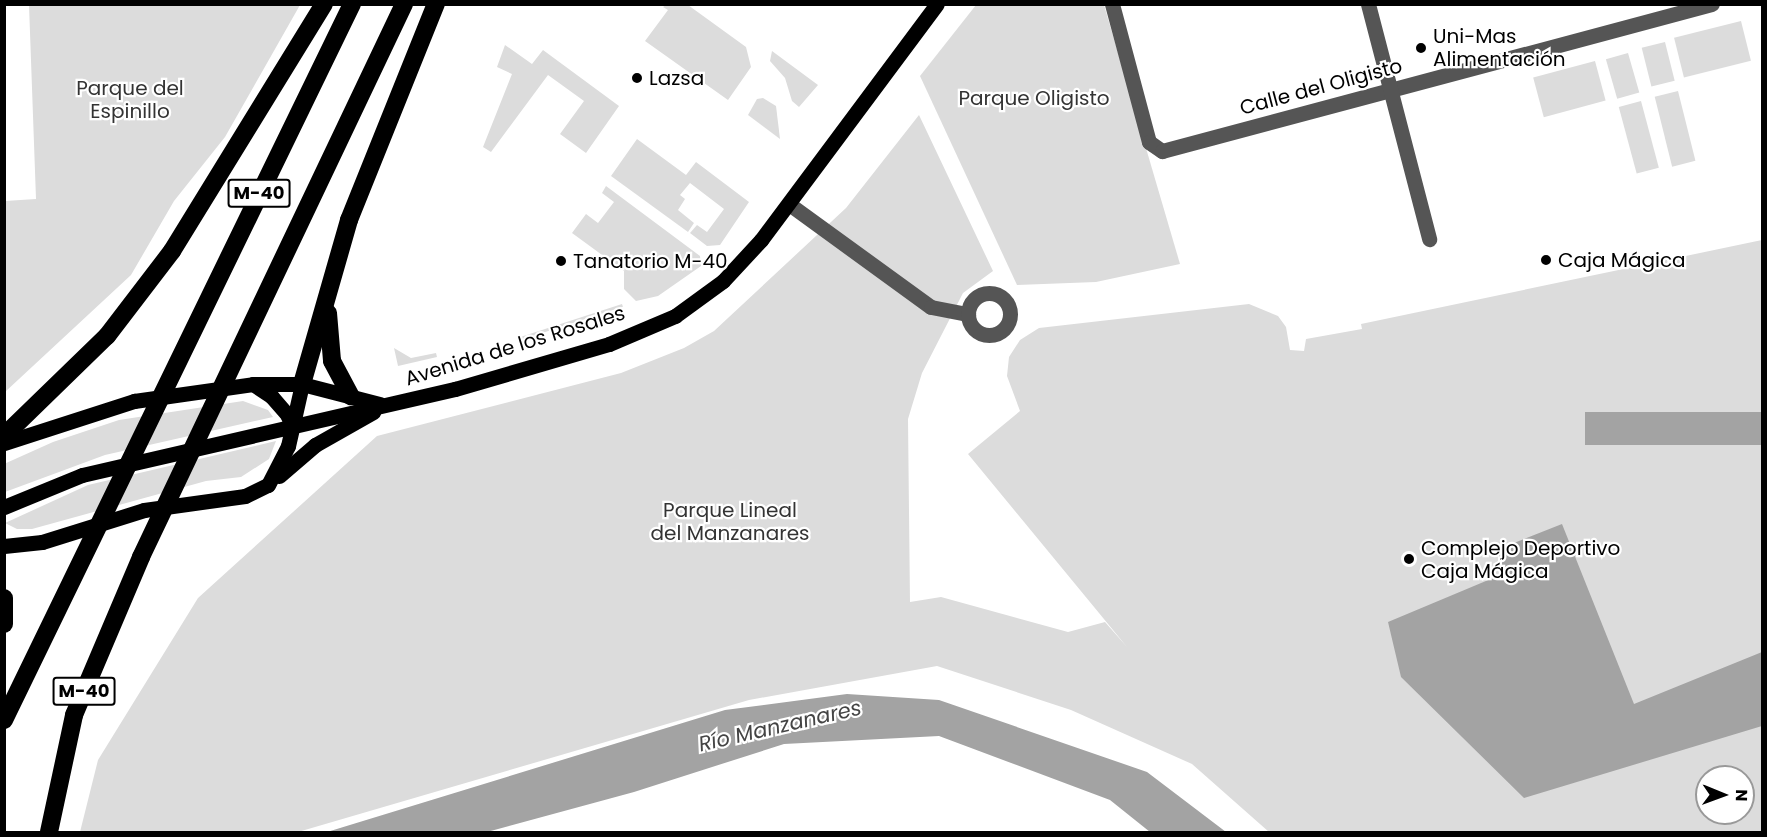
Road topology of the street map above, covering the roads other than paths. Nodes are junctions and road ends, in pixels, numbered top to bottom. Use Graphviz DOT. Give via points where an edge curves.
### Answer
graph roads {
  1 [pos="324,4"];
  2 [pos="352,4"];
  3 [pos="404,4"];
  4 [pos="436,4"];
  5 [pos="937,4"];
  6 [pos="1112,4"];
  7 [pos="1368,4"];
  8 [pos="1712,4"];
  9 [pos="1391,90"];
  10 [pos="789,204"];
  11 [pos="1430,239"];
  12 [pos="329,287"];
  13 [pos="968,314"];
  14 [pos="254,384"];
  15 [pos="302,384"];
  16 [pos="351,396"];
  17 [pos="386,405"];
  18 [pos="291,424"];
  19 [pos="4,436"];
  20 [pos="4,443"];
  21 [pos="268,485"];
  22 [pos="4,507"];
  23 [pos="4,546"];
  24 [pos="4,598"];
  25 [pos="4,624"];
  26 [pos="4,720"];
  27 [pos="49,832"];
  1 -- 19 [label="highway" via="172,251 107,336"];
  2 -- 26 [label="highway, M-40"];
  3 -- 27 [label="highway, M-40" via="141,557 74,715"];
  4 -- 12 [label="highway" via="349,220"];
  5 -- 10 [label="main road, Avenida de los Rosales"];
  6 -- 9 [label="street, Calle del Oligisto" via="1149,141 1162,151"];
  7 -- 9 [label="street"];
  8 -- 9 [label="street, Calle del Oligisto"];
  9 -- 11 [label="street"];
  10 -- 13 [label="street" via="931,307"];
  10 -- 17 [label="main road, Avenida de los Rosales" via="723,281 675,316 598,347"];
  12 -- 15 [label="highway"];
  12 -- 16 [label="highway" via="327,326 332,361"];
  14 -- 15 [label="main road"];
  14 -- 18 [label="main road" via="272,397"];
  14 -- 20 [label="main road" via="134,401"];
  15 -- 16 [label="main road"];
  15 -- 18 [label="main road"];
  16 -- 17 [label="main road"];
  17 -- 18 [label="main road, Avenida de los Rosales"];
  17 -- 21 [label="main road" via="315,445"];
  18 -- 21 [label="main road" via="282,462"];
  18 -- 22 [label="main road, Avenida de los Rosales" via="82,475"];
  21 -- 23 [label="main road" via="245,496 144,510 42,542"];
  24 -- 25 [label="highway"];
}
